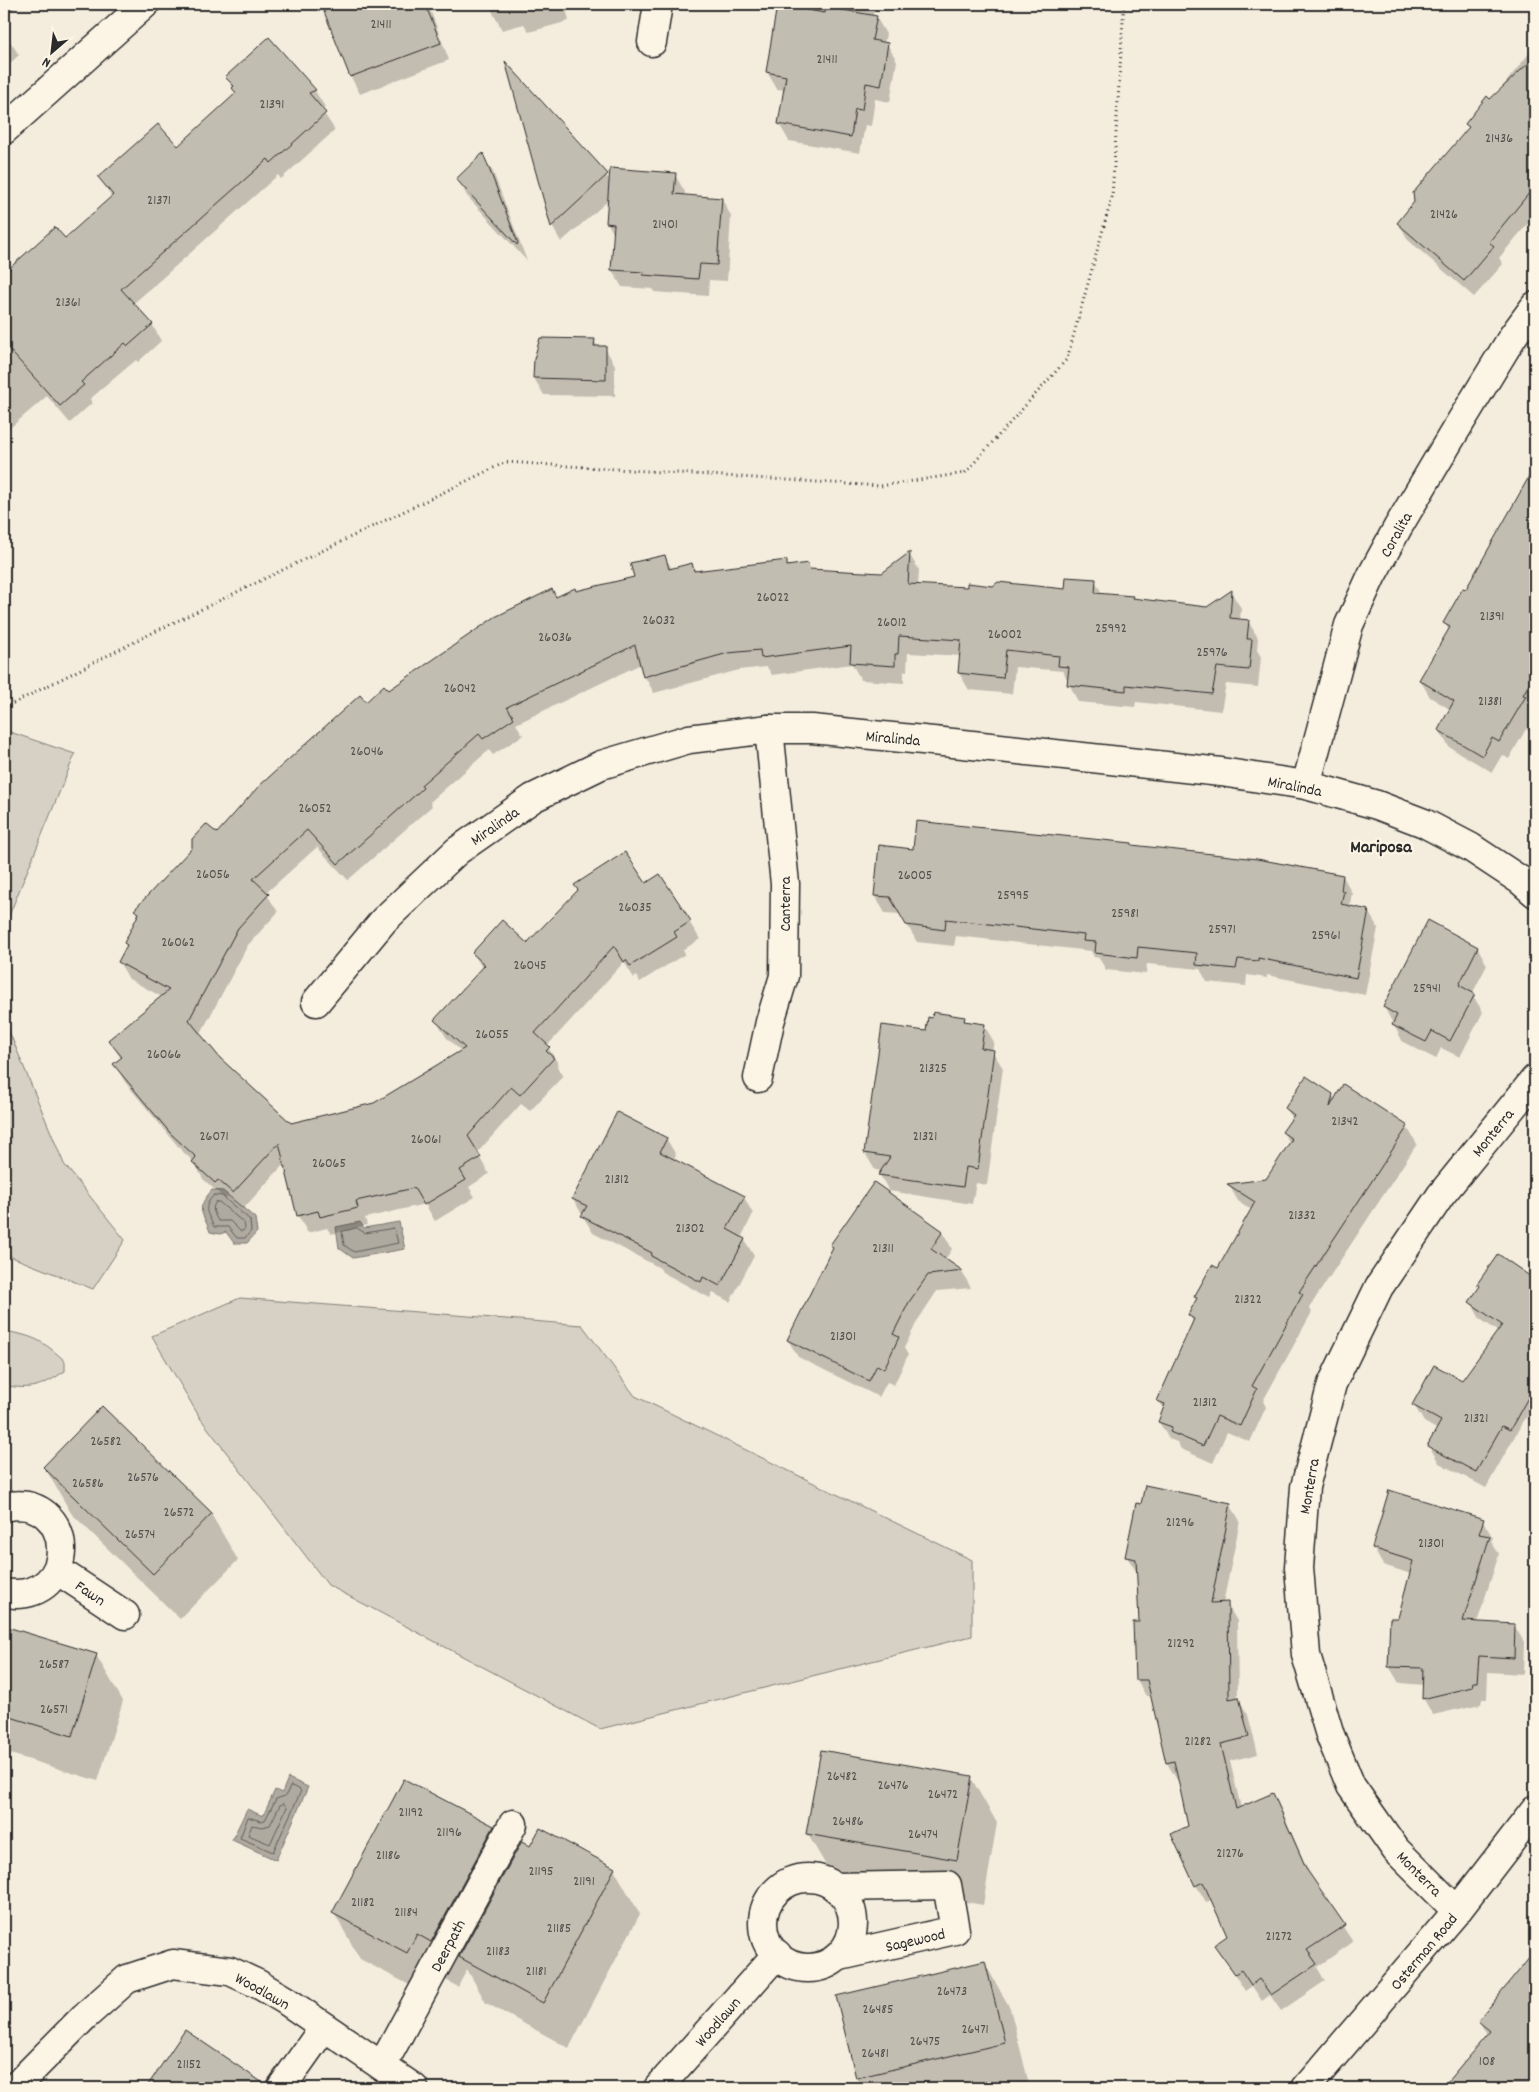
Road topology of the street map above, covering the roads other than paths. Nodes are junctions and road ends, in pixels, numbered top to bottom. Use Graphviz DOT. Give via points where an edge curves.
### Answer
graph roads {
  1 [pos="144,4"];
  2 [pos="658,4"];
  3 [pos="652,42"];
  4 [pos="4,130"];
  5 [pos="1535,306"];
  6 [pos="769,729"];
  7 [pos="1306,786"];
  8 [pos="1535,893"];
  9 [pos="316,1002"];
  10 [pos="758,1078"];
  11 [pos="1535,1079"];
  12 [pos="4,1507"];
  13 [pos="57,1570"];
  14 [pos="4,1593"];
  15 [pos="126,1615"];
  16 [pos="1535,1810"];
  17 [pos="513,1824"];
  18 [pos="835,1887"];
  19 [pos="1457,1911"];
  20 [pos="777,1954"];
  21 [pos="840,1956"];
  22 [pos="324,2027"];
  23 [pos="382,2066"];
  24 [pos="14,2088"];
  25 [pos="281,2088"];
  26 [pos="414,2088"];
  27 [pos="658,2088"];
  28 [pos="1306,2088"];
  1 -- 4 [label="street"];
  2 -- 3 [label="street"];
  5 -- 7 [label="street, Coralita" via="1457,427 1372,576 1349,625"];
  6 -- 7 [label="street, Miralinda" via="812,729 963,744 1221,772"];
  6 -- 9 [label="street, Miralinda" via="689,740 601,765 534,798 457,851 384,920"];
  6 -- 10 [label="street, Canterra" via="786,884 784,976"];
  7 -- 8 [label="street, Miralinda" via="1377,805 1424,823 1470,847"];
  11 -- 19 [label="street, Monterra" via="1441,1195 1379,1287 1332,1384 1305,1487 1299,1567 1306,1655 1330,1735 1351,1786 1396,1850"];
  12 -- 13 [label="street, Fawn" via="14,1504 30,1506 55,1524 62,1554"];
  13 -- 14 [label="street, Fawn" via="35,1591"];
  13 -- 15 [label="street, Fawn"];
  16 -- 19 [label="street, Osterman Road"];
  17 -- 23 [label="street, Deerpath"];
  18 -- 20 [label="street, Sagewood" via="821,1880 805,1878 777,1890 767,1903 763,1918 764,1934 770,1948"];
  18 -- 21 [label="street" via="846,1898 852,1912 849,1944"];
  18 -- 21 [label="street, Sagewood" via="947,1885 954,1930"];
  19 -- 28 [label="street, Osterman Road"];
  20 -- 21 [label="street, Sagewood" via="781,1960 795,1966 811,1968"];
  20 -- 27 [label="street, Woodlawn"];
  22 -- 23 [label="street, Woodlawn"];
  22 -- 24 [label="street, Woodlawn" via="285,2000 230,1971 173,1964 127,1979 84,2017"];
  22 -- 25 [label="street"];
  23 -- 26 [label="street, Woodlawn"];
}
